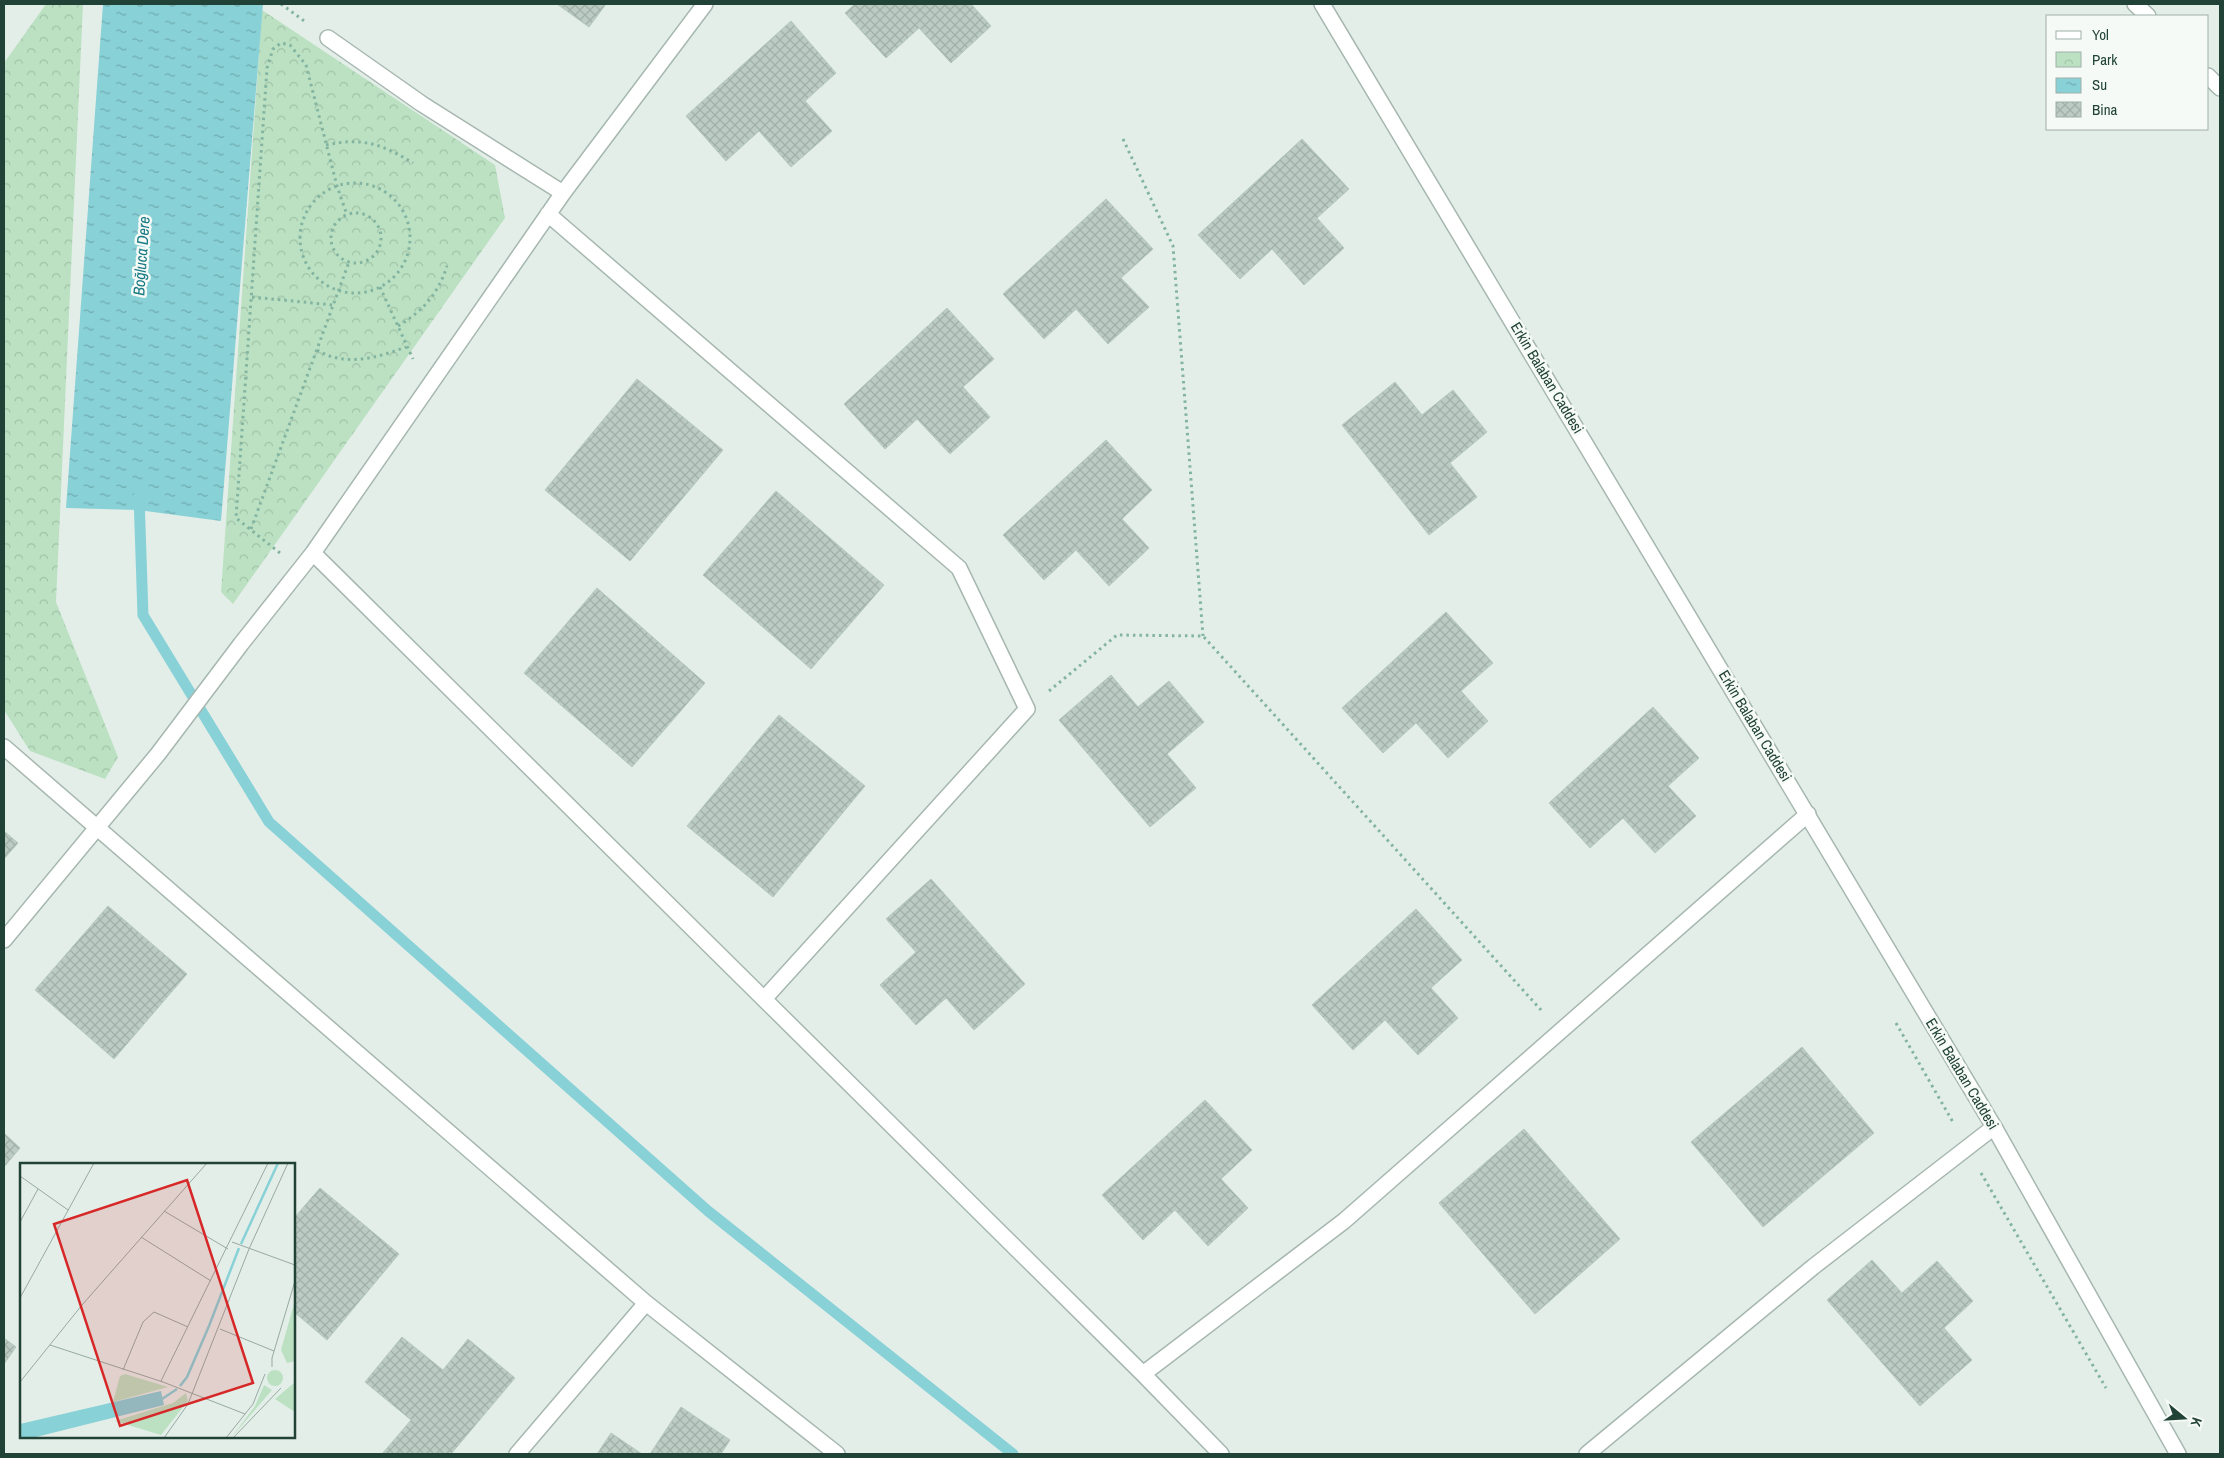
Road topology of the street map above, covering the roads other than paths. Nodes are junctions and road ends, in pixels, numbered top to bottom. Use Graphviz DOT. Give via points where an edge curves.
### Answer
graph roads {
  1 [pos="705,4"];
  2 [pos="1322,4"];
  3 [pos="2135,4"];
  4 [pos="2147,15"];
  5 [pos="328,38"];
  6 [pos="2209,77"];
  7 [pos="2220,88"];
  8 [pos="563,193"];
  9 [pos="548,214"];
  10 [pos="313,553"];
  11 [pos="4,747"];
  12 [pos="1808,814"];
  13 [pos="97,828"];
  14 [pos="4,940"];
  15 [pos="764,999"];
  16 [pos="1994,1127"];
  17 [pos="646,1303"];
  18 [pos="1143,1374"];
  19 [pos="517,1454"];
  20 [pos="837,1454"];
  21 [pos="1221,1454"];
  22 [pos="1587,1454"];
  23 [pos="2178,1454"];
  1 -- 8 [label="street"];
  2 -- 12 [label="street, Erkin Balaban Caddesi"];
  3 -- 4 [label="street"];
  5 -- 8 [label="street" via="422,104"];
  6 -- 7 [label="street"];
  8 -- 9 [label="street"];
  9 -- 10 [label="street"];
  9 -- 15 [label="street" via="960,568 1027,709"];
  10 -- 13 [label="street"];
  10 -- 15 [label="street"];
  11 -- 13 [label="street"];
  12 -- 16 [label="street, Erkin Balaban Caddesi"];
  12 -- 18 [label="street" via="1344,1221"];
  13 -- 14 [label="street"];
  13 -- 17 [label="street"];
  15 -- 18 [label="street"];
  16 -- 22 [label="street" via="1813,1266"];
  16 -- 23 [label="street, Erkin Balaban Caddesi"];
  17 -- 19 [label="street"];
  17 -- 20 [label="street"];
  18 -- 21 [label="street"];
}
